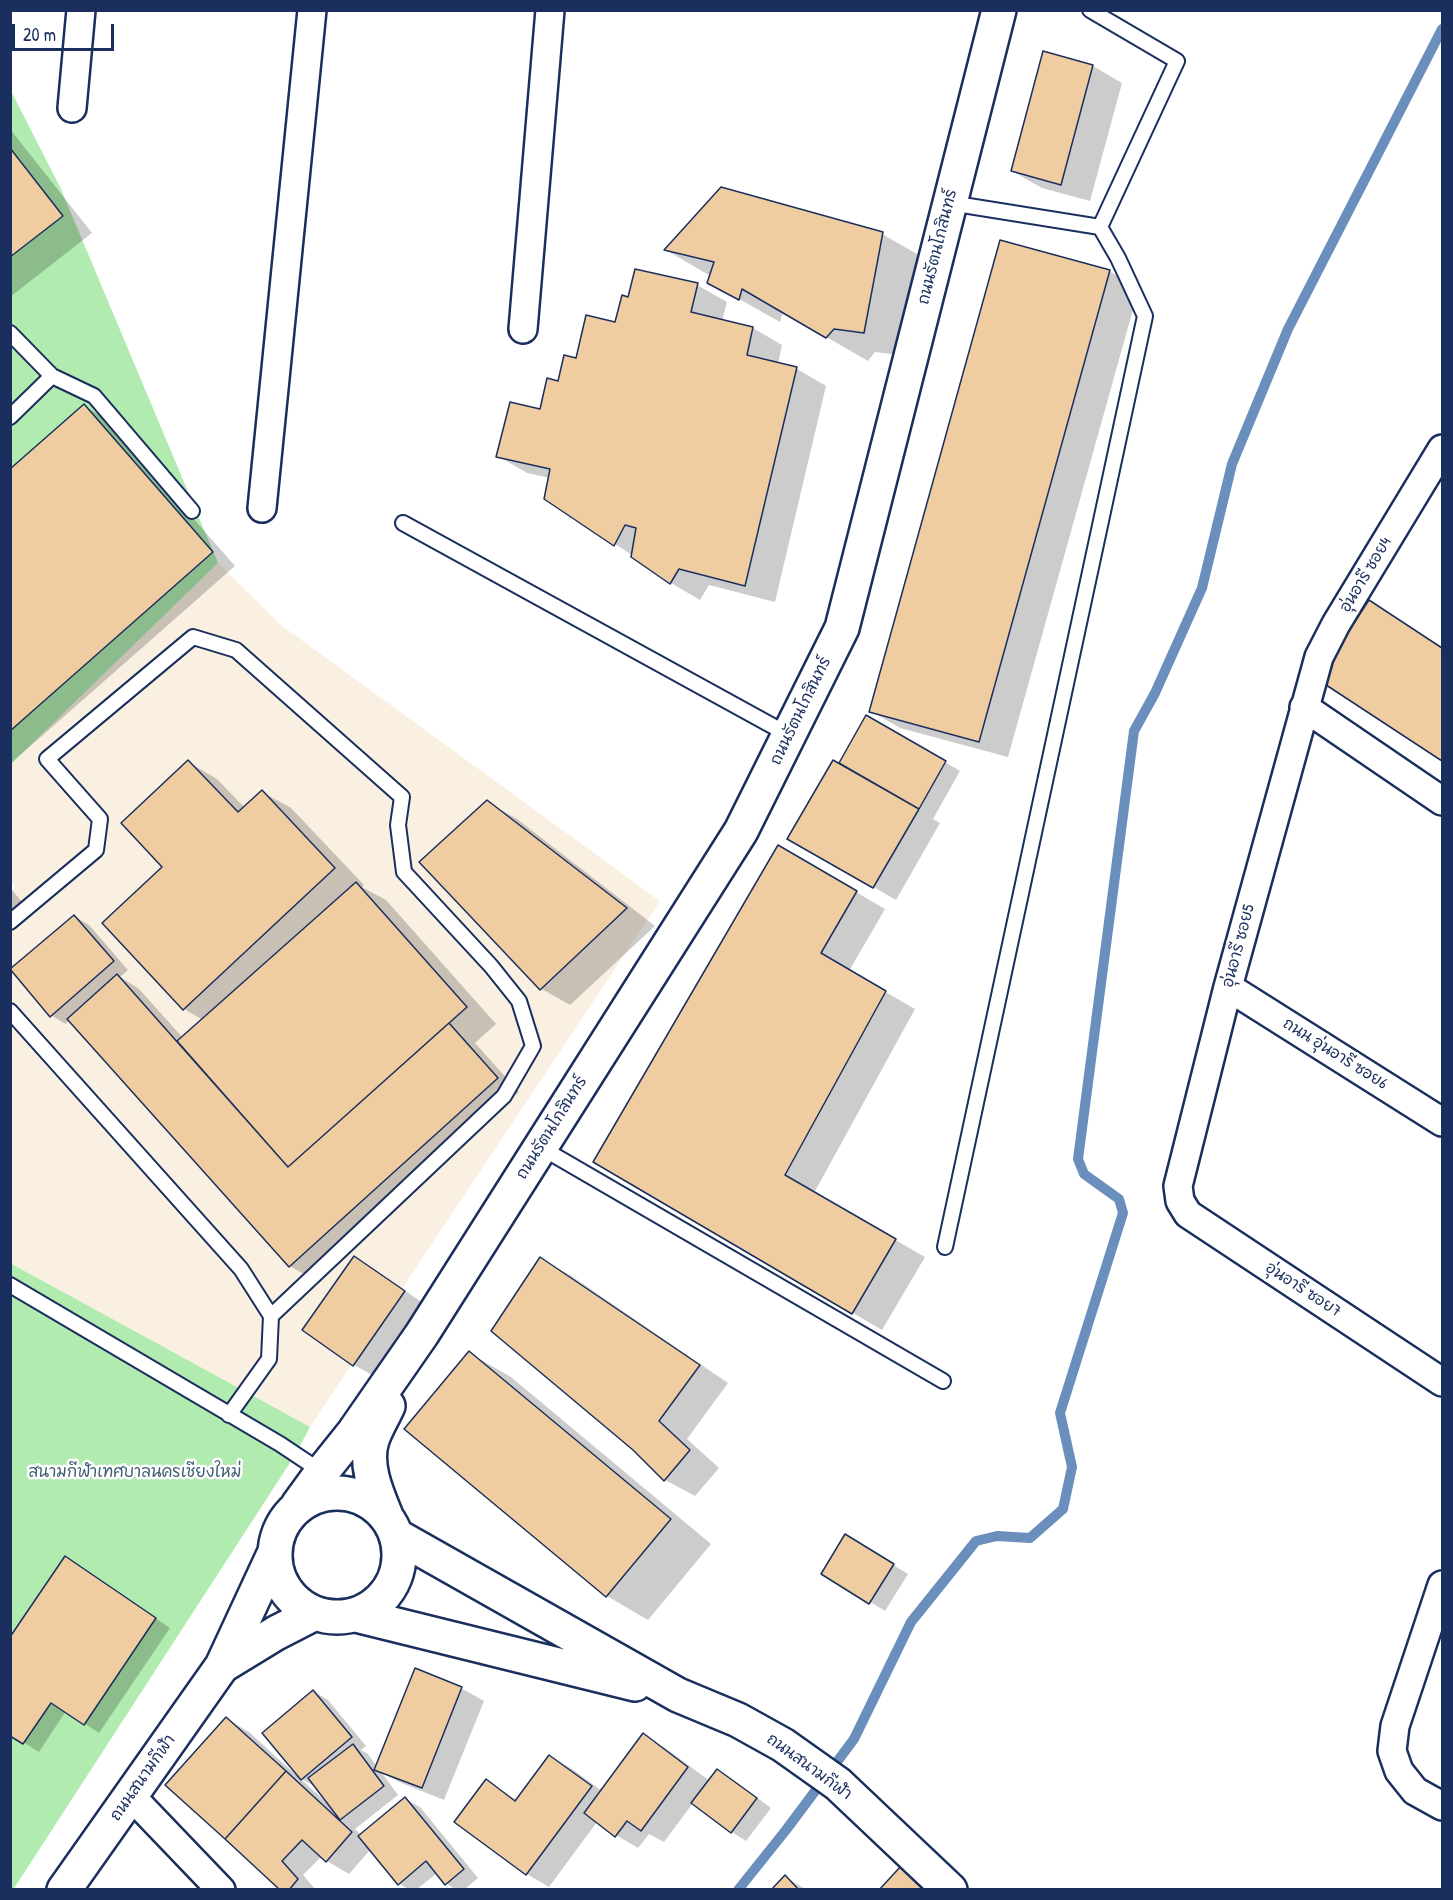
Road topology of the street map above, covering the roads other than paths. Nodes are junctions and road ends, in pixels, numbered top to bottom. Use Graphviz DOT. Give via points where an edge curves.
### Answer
graph roads {
  1 [pos="81,10"];
  2 [pos="312,10"];
  3 [pos="550,10"];
  4 [pos="999,10"];
  5 [pos="1090,10"];
  6 [pos="72,108"];
  7 [pos="949,203"];
  8 [pos="1100,227"];
  9 [pos="523,329"];
  10 [pos="10,333"];
  11 [pos="52,376"];
  12 [pos="10,417"];
  13 [pos="1443,449"];
  14 [pos="262,507"];
  15 [pos="192,511"];
  16 [pos="403,523"];
  17 [pos="1304,707"];
  18 [pos="789,735"];
  19 [pos="1443,801"];
  20 [pos="10,922"];
  21 [pos="1228,987"];
  22 [pos="10,1011"];
  23 [pos="1443,1122"];
  24 [pos="540,1147"];
  25 [pos="1178,1186"];
  26 [pos="945,1247"];
  27 [pos="10,1285"];
  28 [pos="271,1316"];
  29 [pos="422,1334"];
  30 [pos="943,1381"];
  31 [pos="1443,1382"];
  32 [pos="229,1415"];
  33 [pos="321,1472"];
  34 [pos="298,1505"];
  35 [pos="392,1526"];
  36 [pos="274,1554"];
  37 [pos="1443,1585"];
  38 [pos="313,1614"];
  39 [pos="356,1615"];
  40 [pos="222,1666"];
  41 [pos="678,1695"];
  42 [pos="130,1796"];
  43 [pos="1443,1806"];
  44 [pos="64,1890"];
  45 [pos="220,1890"];
  46 [pos="950,1890"];
  1 -- 6 [label="street"];
  2 -- 14 [label="street"];
  3 -- 9 [label="street"];
  4 -- 7 [label="street, ถนนรัตนโกสินทร์"];
  5 -- 8 [label="lane" via="1177,61"];
  7 -- 8 [label="lane"];
  7 -- 18 [label="street, ถนนรัตนโกสินทร์" via="842,628"];
  8 -- 26 [label="lane" via="1145,316"];
  10 -- 11 [label="lane"];
  11 -- 12 [label="lane"];
  11 -- 15 [label="lane" via="94,396"];
  13 -- 17 [label="street, อุ่นอารี ซอย4" via="1336,624 1319,657"];
  16 -- 18 [label="lane"];
  17 -- 19 [label="street"];
  17 -- 21 [label="street, อุ่นอารี ซอย5"];
  18 -- 24 [label="street, ถนนรัตนโกสินทร์" via="741,831"];
  20 -- 28 [label="lane" via="96,850 100,819 47,759 193,637 236,650 402,797 398,825 404,872 519,1001 532,1046 504,1096"];
  21 -- 23 [label="street, ถนน อุ่นอารี ซอย6"];
  21 -- 25 [label="street, อุ่นอารี ซอย5"];
  22 -- 28 [label="lane" via="241,1269"];
  24 -- 29 [label="street, ถนนรัตนโกสินทร์"];
  24 -- 30 [label="lane"];
  25 -- 31 [label="street, อุ่นอารี ซอย7" via="1180,1201 1188,1214"];
  27 -- 32 [label="lane"];
  28 -- 32 [label="lane" via="269,1359"];
  29 -- 33 [label="street, ถนนรัตนโกสินทร์" via="354,1432"];
  29 -- 35 [label="street, ถนนรัตนโกสินทร์" via="370,1453 373,1484"];
  32 -- 33 [label="lane"];
  33 -- 34 [label="street, ถนนรัตนโกสินทร์"];
  34 -- 35 [label="street" via="315,1496 354,1495 372,1503"];
  34 -- 36 [label="street" via="277,1535"];
  35 -- 39 [label="street" via="399,1553 389,1590 375,1605"];
  35 -- 41 [label="street, ถนนสนามกีฬา"];
  36 -- 38 [label="street" via="276,1573 284,1590 297,1605"];
  36 -- 40 [label="street, ถนนสนามกีฬา"];
  37 -- 43 [label="street" via="1395,1726 1392,1751 1399,1771 1415,1791"];
  38 -- 39 [label="street" via="335,1618"];
  38 -- 40 [label="street, ถนนสนามกีฬา"];
  39 -- 41 [label="street, ถนนสนามกีฬา"];
  40 -- 42 [label="street, ถนนสนามกีฬา"];
  41 -- 46 [label="street, ถนนสนามกีฬา" via="783,1744 838,1784"];
  42 -- 44 [label="street, ถนนสนามกีฬา"];
  42 -- 45 [label="street"];
}
